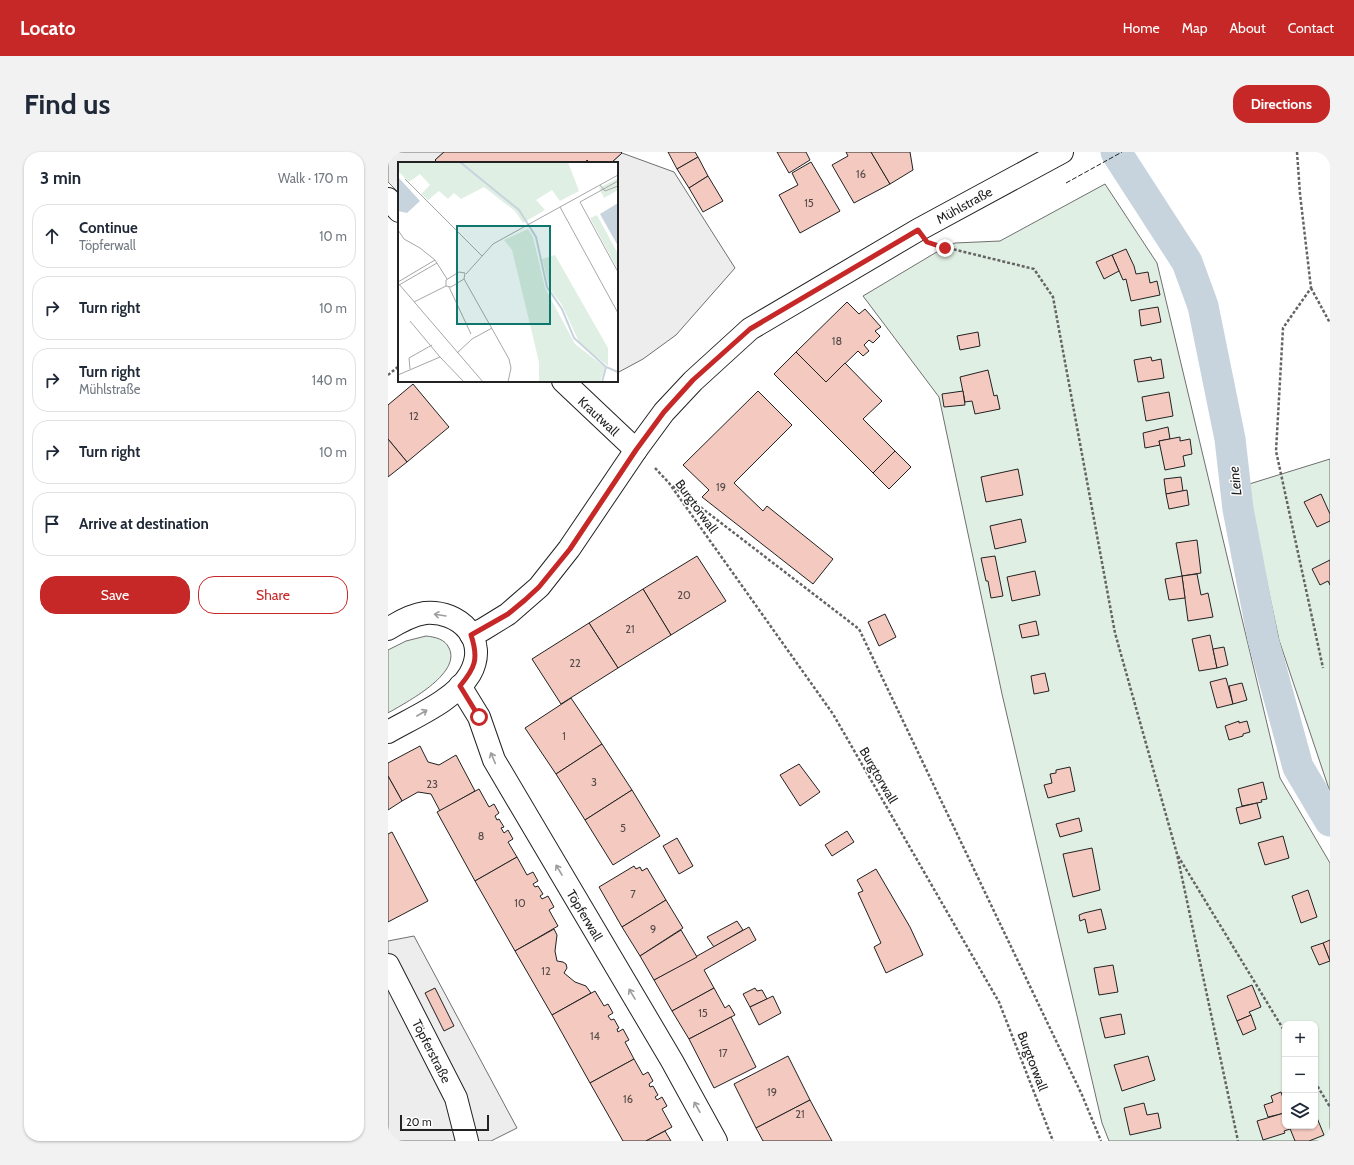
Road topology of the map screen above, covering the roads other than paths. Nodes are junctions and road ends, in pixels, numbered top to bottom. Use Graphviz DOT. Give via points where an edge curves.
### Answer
graph roads {
  1 [pos="1062,152"];
  2 [pos="388,199"];
  3 [pos="398,210"];
  4 [pos="564,382"];
  5 [pos="636,450"];
  6 [pos="388,628"];
  7 [pos="471,635"];
  8 [pos="460,686"];
  9 [pos="388,732"];
  10 [pos="388,965"];
  11 [pos="467,1141"];
  12 [pos="716,1141"];
  1 -- 5 [label="street, Mühlstraße" via="918,230 750,329 693,380 664,412"];
  2 -- 3 [label="street"];
  4 -- 5 [label="street, Krautwall"];
  5 -- 7 [label="street, Mühlstraße" via="570,549 539,587 508,614"];
  7 -- 6 [label="street, one-way" via="464,624 441,614 424,613"];
  7 -- 8 [label="street" via="475,661 470,674"];
  9 -- 8 [label="street, one-way" via="443,700"];
  12 -- 8 [label="street, Töpferwall, one-way" via="672,1061 494,760 479,717"];
  10 -- 11 [label="street, Töpferstraße" via="456,1098"];
}
